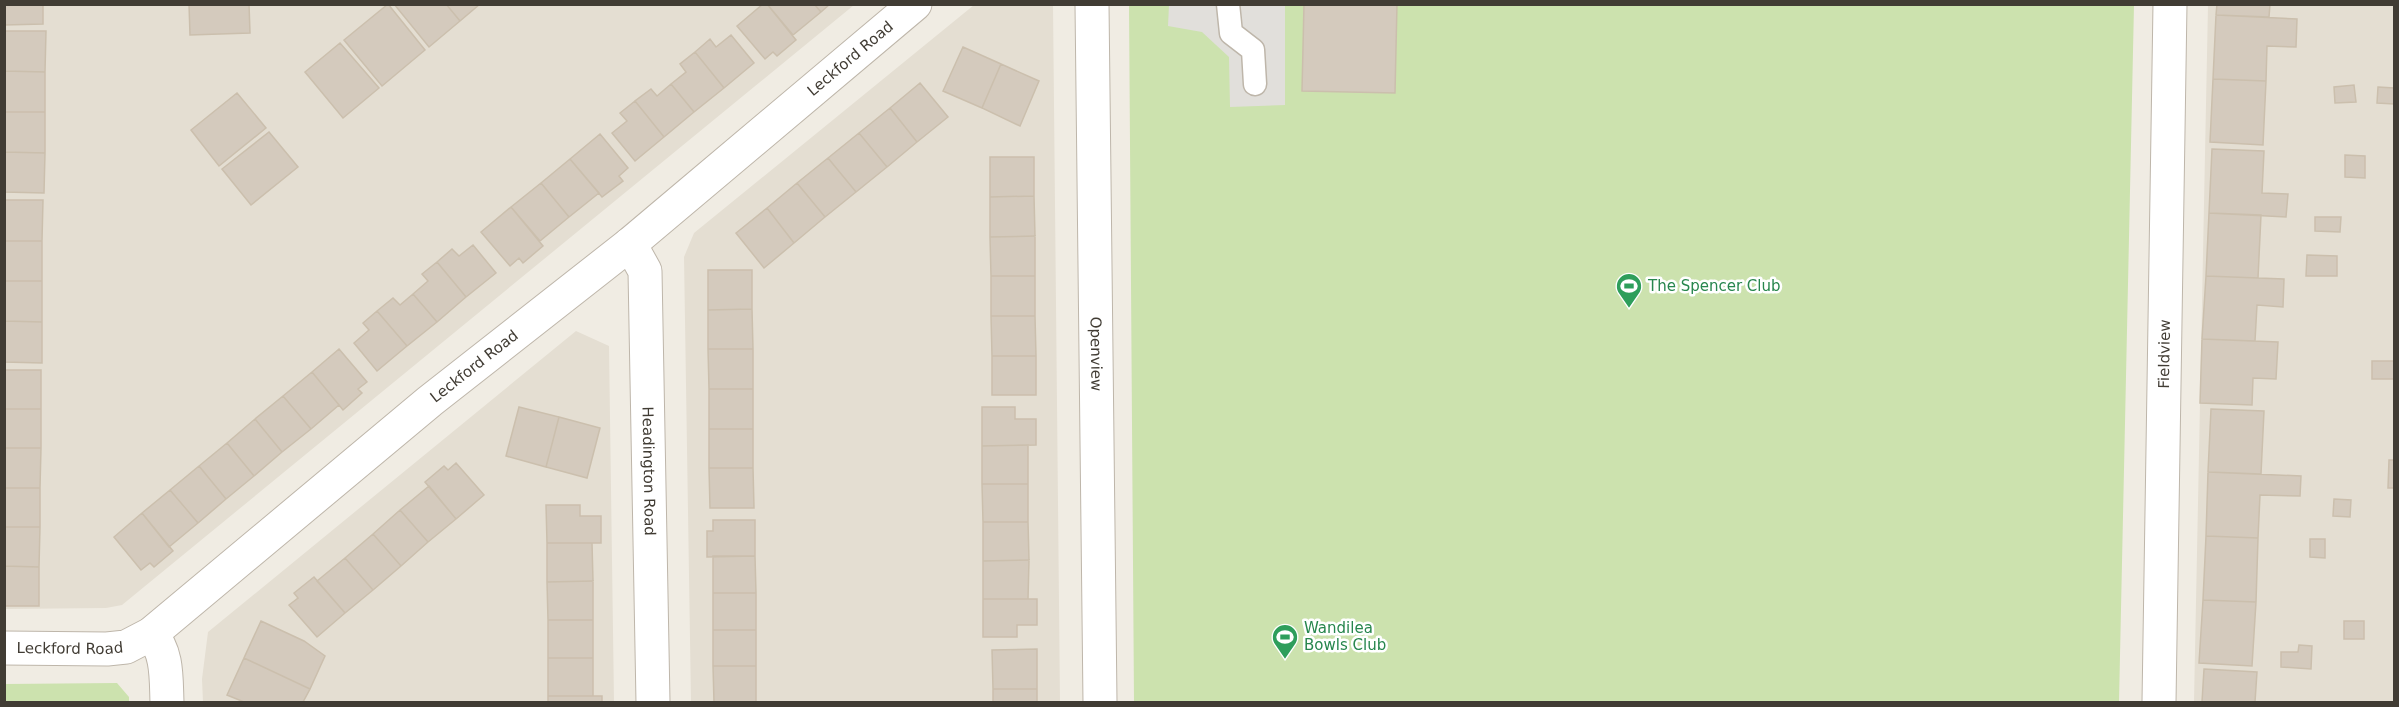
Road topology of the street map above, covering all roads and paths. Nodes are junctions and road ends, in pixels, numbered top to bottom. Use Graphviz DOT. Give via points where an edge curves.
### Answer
graph roads {
  1 [pos="915,4"];
  2 [pos="1092,4"];
  3 [pos="1228,4"];
  4 [pos="2170,4"];
  5 [pos="1254,84"];
  6 [pos="630,243"];
  7 [pos="151,634"];
  8 [pos="4,648"];
  9 [pos="167,702"];
  10 [pos="653,702"];
  11 [pos="1100,702"];
  12 [pos="2159,702"];
  1 -- 6 [label="street, Leckford Road"];
  2 -- 11 [label="street, Openview"];
  3 -- 5 [label="lane" via="1231,33 1253,50"];
  4 -- 12 [label="street, Fieldview"];
  6 -- 7 [label="street, Leckford Road" via="430,401"];
  6 -- 10 [label="street, Headington Road" via="645,271"];
  7 -- 8 [label="street, Leckford Road" via="126,647 107,649"];
  7 -- 9 [label="street" via="159,643 163,658"];
}
